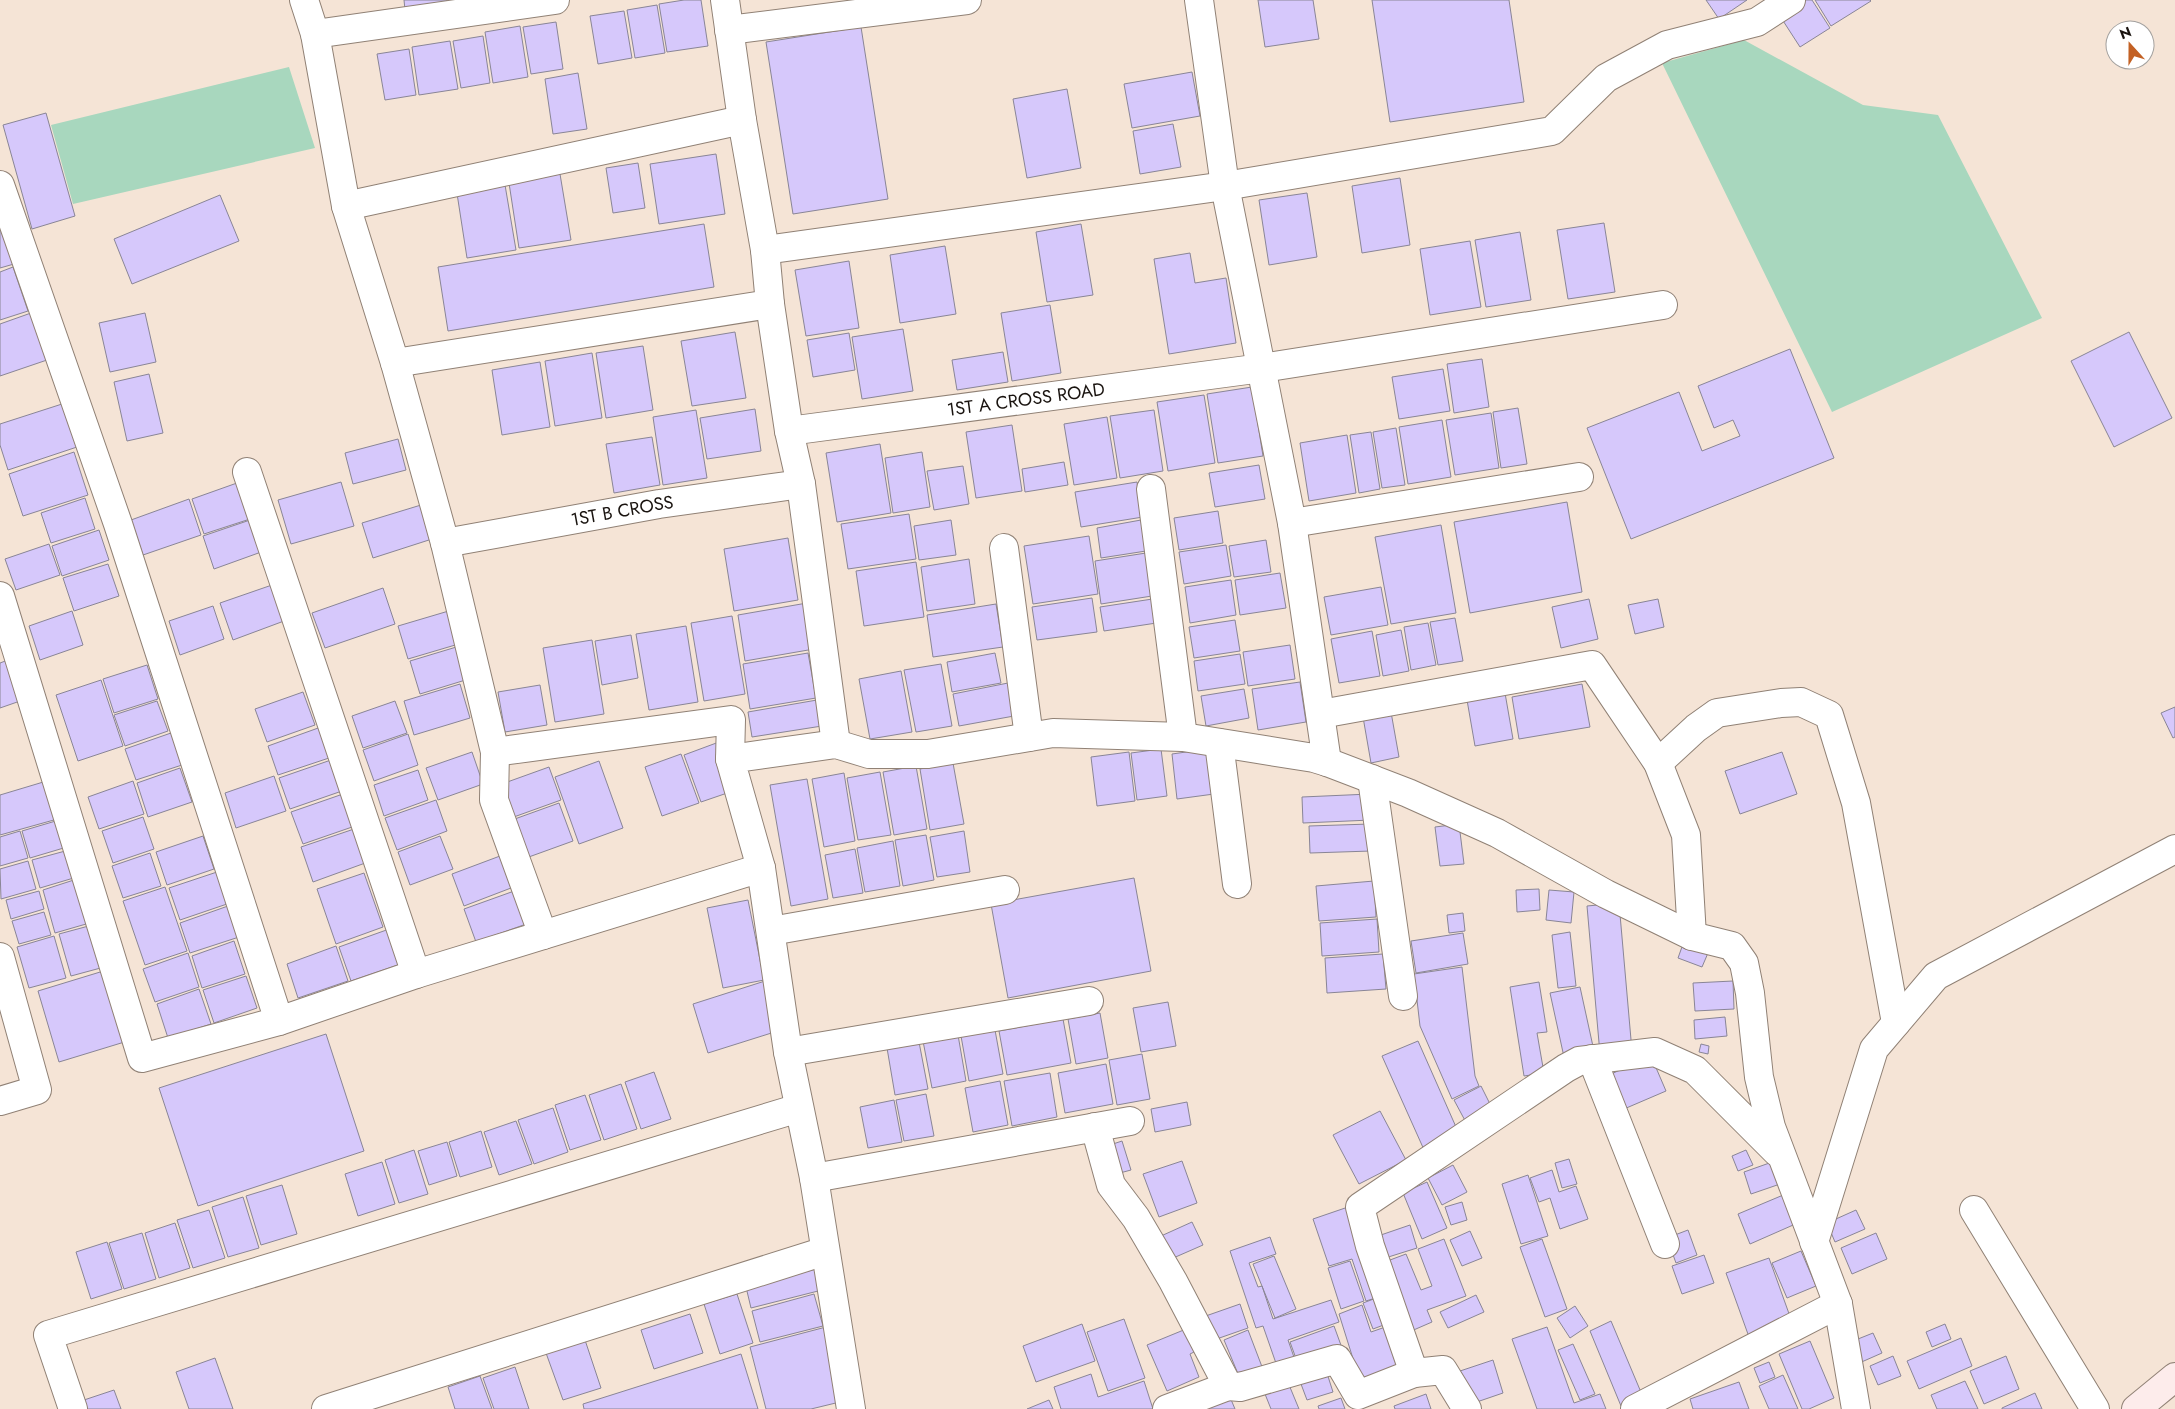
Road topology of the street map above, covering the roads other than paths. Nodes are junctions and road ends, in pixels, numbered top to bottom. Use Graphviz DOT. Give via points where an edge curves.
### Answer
graph roads {
  1 [pos="304,0"];
  2 [pos="555,0"];
  3 [pos="725,0"];
  4 [pos="967,0"];
  5 [pos="1199,0"];
  6 [pos="1791,0"];
  7 [pos="729,30"];
  8 [pos="315,34"];
  9 [pos="742,120"];
  10 [pos="0,185"];
  11 [pos="1224,186"];
  12 [pos="346,206"];
  13 [pos="764,250"];
  14 [pos="770,304"];
  15 [pos="1663,305"];
  16 [pos="395,363"];
  17 [pos="1262,368"];
  18 [pos="790,431"];
  19 [pos="247,472"];
  20 [pos="1579,477"];
  21 [pos="801,484"];
  22 [pos="1151,489"];
  23 [pos="1292,523"];
  24 [pos="445,543"];
  25 [pos="1004,548"];
  26 [pos="0,596"];
  27 [pos="1321,714"];
  28 [pos="1029,737"];
  29 [pos="1183,737"];
  30 [pos="1219,743"];
  31 [pos="836,744"];
  32 [pos="495,752"];
  33 [pos="730,759"];
  34 [pos="1327,762"];
  35 [pos="1658,763"];
  36 [pos="1372,779"];
  37 [pos="2175,849"];
  38 [pos="761,868"];
  39 [pos="1237,884"];
  40 [pos="1005,890"];
  41 [pos="771,931"];
  42 [pos="543,935"];
  43 [pos="1692,936"];
  44 [pos="0,957"];
  45 [pos="416,974"];
  46 [pos="1403,996"];
  47 [pos="1089,1000"];
  48 [pos="279,1021"];
  49 [pos="1896,1023"];
  50 [pos="788,1052"];
  51 [pos="1592,1059"];
  52 [pos="0,1101"];
  53 [pos="799,1108"];
  54 [pos="1130,1121"];
  55 [pos="1095,1127"];
  56 [pos="1782,1157"];
  57 [pos="814,1178"];
  58 [pos="1974,1210"];
  59 [pos="1814,1242"];
  60 [pos="1665,1244"];
  61 [pos="825,1250"];
  62 [pos="1838,1304"];
  63 [pos="1414,1373"];
  64 [pos="2175,1377"];
  65 [pos="1228,1386"];
  66 [pos="1677,1400"];
  67 [pos="73,1409"];
  68 [pos="326,1409"];
  69 [pos="851,1409"];
  70 [pos="1167,1409"];
  71 [pos="1467,1409"];
  72 [pos="1635,1409"];
  73 [pos="1856,1409"];
  74 [pos="2095,1409"];
  75 [pos="2136,1409"];
  1 -- 8 [label="street"];
  2 -- 8 [label="street"];
  3 -- 7 [label="street"];
  4 -- 7 [label="street"];
  5 -- 11 [label="street"];
  6 -- 11 [label="street" via="1757,22 1667,45 1606,78 1552,131"];
  7 -- 9 [label="street"];
  8 -- 12 [label="street"];
  9 -- 12 [label="street"];
  9 -- 13 [label="street"];
  10 -- 48 [label="street" via="118,524"];
  11 -- 13 [label="street"];
  11 -- 17 [label="street"];
  12 -- 16 [label="street"];
  13 -- 14 [label="street"];
  14 -- 16 [label="street"];
  14 -- 18 [label="street"];
  15 -- 17 [label="street, 1ST A CROSS ROAD"];
  16 -- 24 [label="street"];
  17 -- 18 [label="street, 1ST A CROSS ROAD"];
  17 -- 23 [label="street"];
  18 -- 21 [label="street"];
  19 -- 45 [label="street"];
  20 -- 23 [label="street"];
  21 -- 24 [label="street, 1ST B CROSS" via="659,504"];
  21 -- 31 [label="street"];
  22 -- 29 [label="street"];
  23 -- 27 [label="street"];
  24 -- 32 [label="street"];
  25 -- 28 [label="street"];
  26 -- 48 [label="street" via="142,1058"];
  27 -- 34 [label="street"];
  27 -- 35 [label="street" via="1592,665"];
  28 -- 29 [label="street" via="1053,733"];
  28 -- 31 [label="street" via="928,754 869,754"];
  29 -- 30 [label="street"];
  30 -- 34 [label="street"];
  30 -- 39 [label="street"];
  31 -- 33 [label="street"];
  32 -- 33 [label="street" via="731,720"];
  32 -- 42 [label="street" via="494,800"];
  33 -- 38 [label="street"];
  34 -- 36 [label="street"];
  35 -- 43 [label="street" via="1686,835"];
  35 -- 49 [label="street" via="1716,713 1801,702 1829,715 1856,803"];
  36 -- 43 [label="street" via="1497,833 1606,894"];
  36 -- 46 [label="street"];
  37 -- 49 [label="street" via="1936,976"];
  38 -- 41 [label="street"];
  38 -- 42 [label="street"];
  40 -- 41 [label="street"];
  41 -- 50 [label="street"];
  42 -- 45 [label="street"];
  43 -- 56 [label="street" via="1732,946 1744,963 1759,1077 1771,1128"];
  44 -- 52 [label="street" via="37,1090"];
  45 -- 48 [label="street"];
  47 -- 50 [label="street"];
  49 -- 59 [label="street" via="1874,1049"];
  50 -- 53 [label="street"];
  51 -- 56 [label="street" via="1656,1052 1695,1070"];
  51 -- 60 [label="street"];
  51 -- 63 [label="street" via="1566,1068 1360,1207 1370,1246"];
  53 -- 57 [label="street"];
  53 -- 67 [label="street" via="48,1335"];
  54 -- 55 [label="street"];
  55 -- 57 [label="street"];
  55 -- 65 [label="street" via="1111,1185 1136,1218 1174,1281"];
  56 -- 59 [label="street"];
  57 -- 61 [label="street"];
  58 -- 74 [label="street"];
  59 -- 62 [label="street"];
  61 -- 68 [label="street"];
  61 -- 69 [label="street"];
  62 -- 66 [label="street"];
  62 -- 73 [label="street"];
  63 -- 65 [label="street" via="1358,1395 1337,1359 1240,1387"];
  63 -- 71 [label="street" via="1443,1370"];
  64 -- 75 [label="street"];
  65 -- 70 [label="street"];
  66 -- 72 [label="street"];
}
